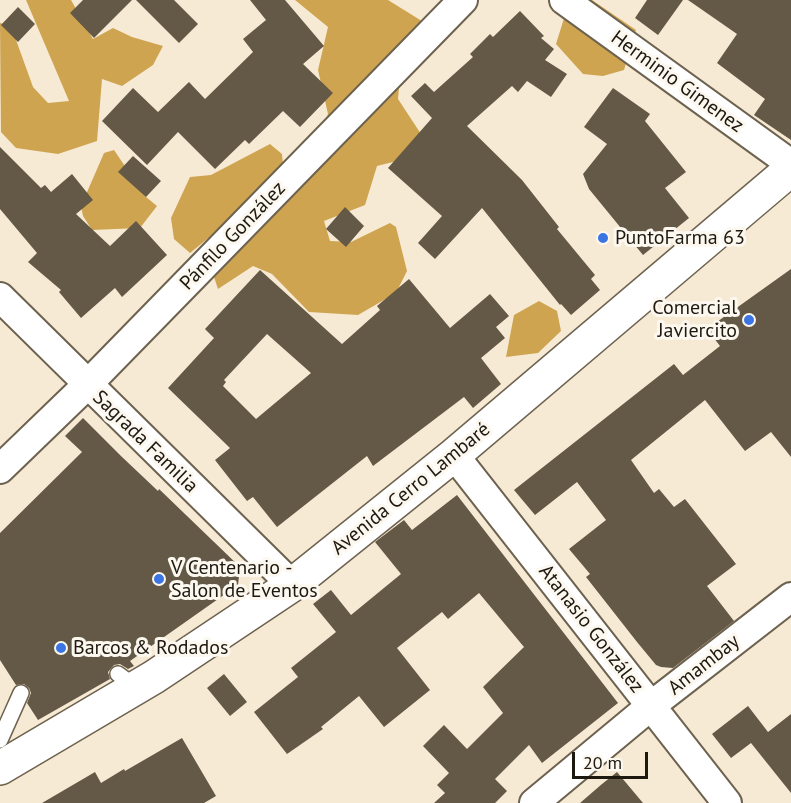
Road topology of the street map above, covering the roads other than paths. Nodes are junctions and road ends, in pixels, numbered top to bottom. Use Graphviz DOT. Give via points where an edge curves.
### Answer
graph roads {
  1 [pos="464,0"];
  2 [pos="564,0"];
  3 [pos="791,164"];
  4 [pos="791,169"];
  5 [pos="0,297"];
  6 [pos="87,385"];
  7 [pos="454,455"];
  8 [pos="0,469"];
  9 [pos="292,585"];
  10 [pos="791,597"];
  11 [pos="21,693"];
  12 [pos="652,705"];
  13 [pos="0,740"];
  14 [pos="0,768"];
  15 [pos="534,803"];
  16 [pos="727,803"];
  1 -- 6 [label="street, Pánfilo González"];
  2 -- 3 [label="street, Herminio Gimenez"];
  4 -- 7 [label="main road, Avenida Cerro Lambaré"];
  5 -- 6 [label="street, Sagrada Familia"];
  6 -- 8 [label="street, Pánfilo González"];
  6 -- 9 [label="street, Sagrada Familia"];
  7 -- 9 [label="main road, Avenida Cerro Lambaré"];
  7 -- 12 [label="street, Atanasio González"];
  9 -- 14 [label="main road, Avenida Cerro Lambaré" via="127,681"];
  10 -- 12 [label="street, Amambay"];
  11 -- 13 [label="lane"];
  12 -- 15 [label="street, Amambay"];
  12 -- 16 [label="street, Atanasio González"];
}
